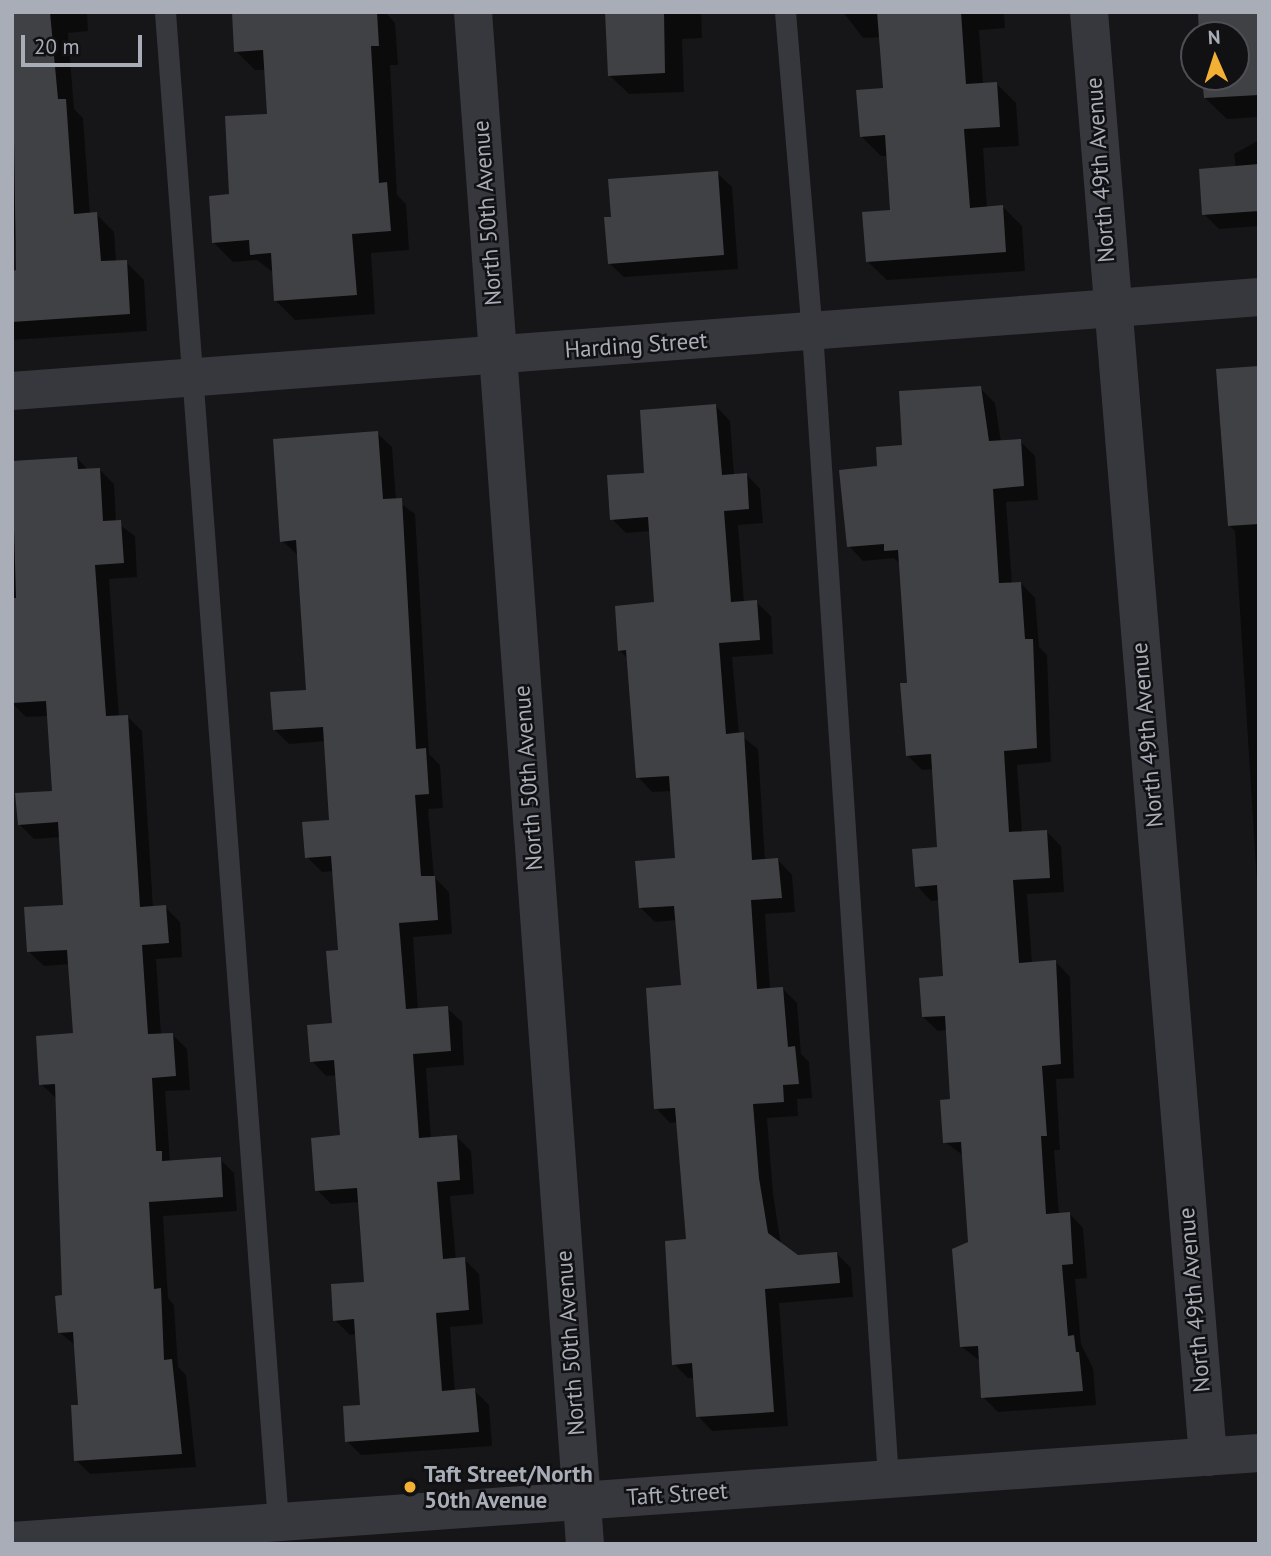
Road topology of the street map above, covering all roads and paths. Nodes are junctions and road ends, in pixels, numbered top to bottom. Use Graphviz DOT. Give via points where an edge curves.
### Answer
graph roads {
  1 [pos="165,12"];
  2 [pos="473,12"];
  3 [pos="785,12"];
  4 [pos="1089,12"];
  5 [pos="1259,297"];
  6 [pos="1110,307"];
  7 [pos="812,331"];
  8 [pos="497,356"];
  9 [pos="192,378"];
  10 [pos="12,391"];
  11 [pos="1259,1453"];
  12 [pos="1208,1457"];
  13 [pos="888,1479"];
  14 [pos="582,1501"];
  15 [pos="278,1523"];
  16 [pos="12,1541"];
  17 [pos="585,1544"];
  1 -- 9 [label="lane"];
  2 -- 8 [label="street, North 50th Avenue"];
  3 -- 7 [label="lane"];
  4 -- 6 [label="street, North 49th Avenue"];
  5 -- 6 [label="street, Harding Street"];
  6 -- 7 [label="street, Harding Street"];
  6 -- 12 [label="street, North 49th Avenue"];
  7 -- 8 [label="street, Harding Street"];
  7 -- 13 [label="lane"];
  8 -- 9 [label="street, Harding Street"];
  8 -- 14 [label="street, North 50th Avenue"];
  9 -- 10 [label="street, Harding Street"];
  9 -- 15 [label="lane"];
  11 -- 12 [label="street, Taft Street"];
  12 -- 13 [label="street, Taft Street"];
  13 -- 14 [label="street, Taft Street"];
  14 -- 15 [label="street, Taft Street"];
  14 -- 17 [label="street, North 50th Avenue"];
  15 -- 16 [label="street, Taft Street"];
}
